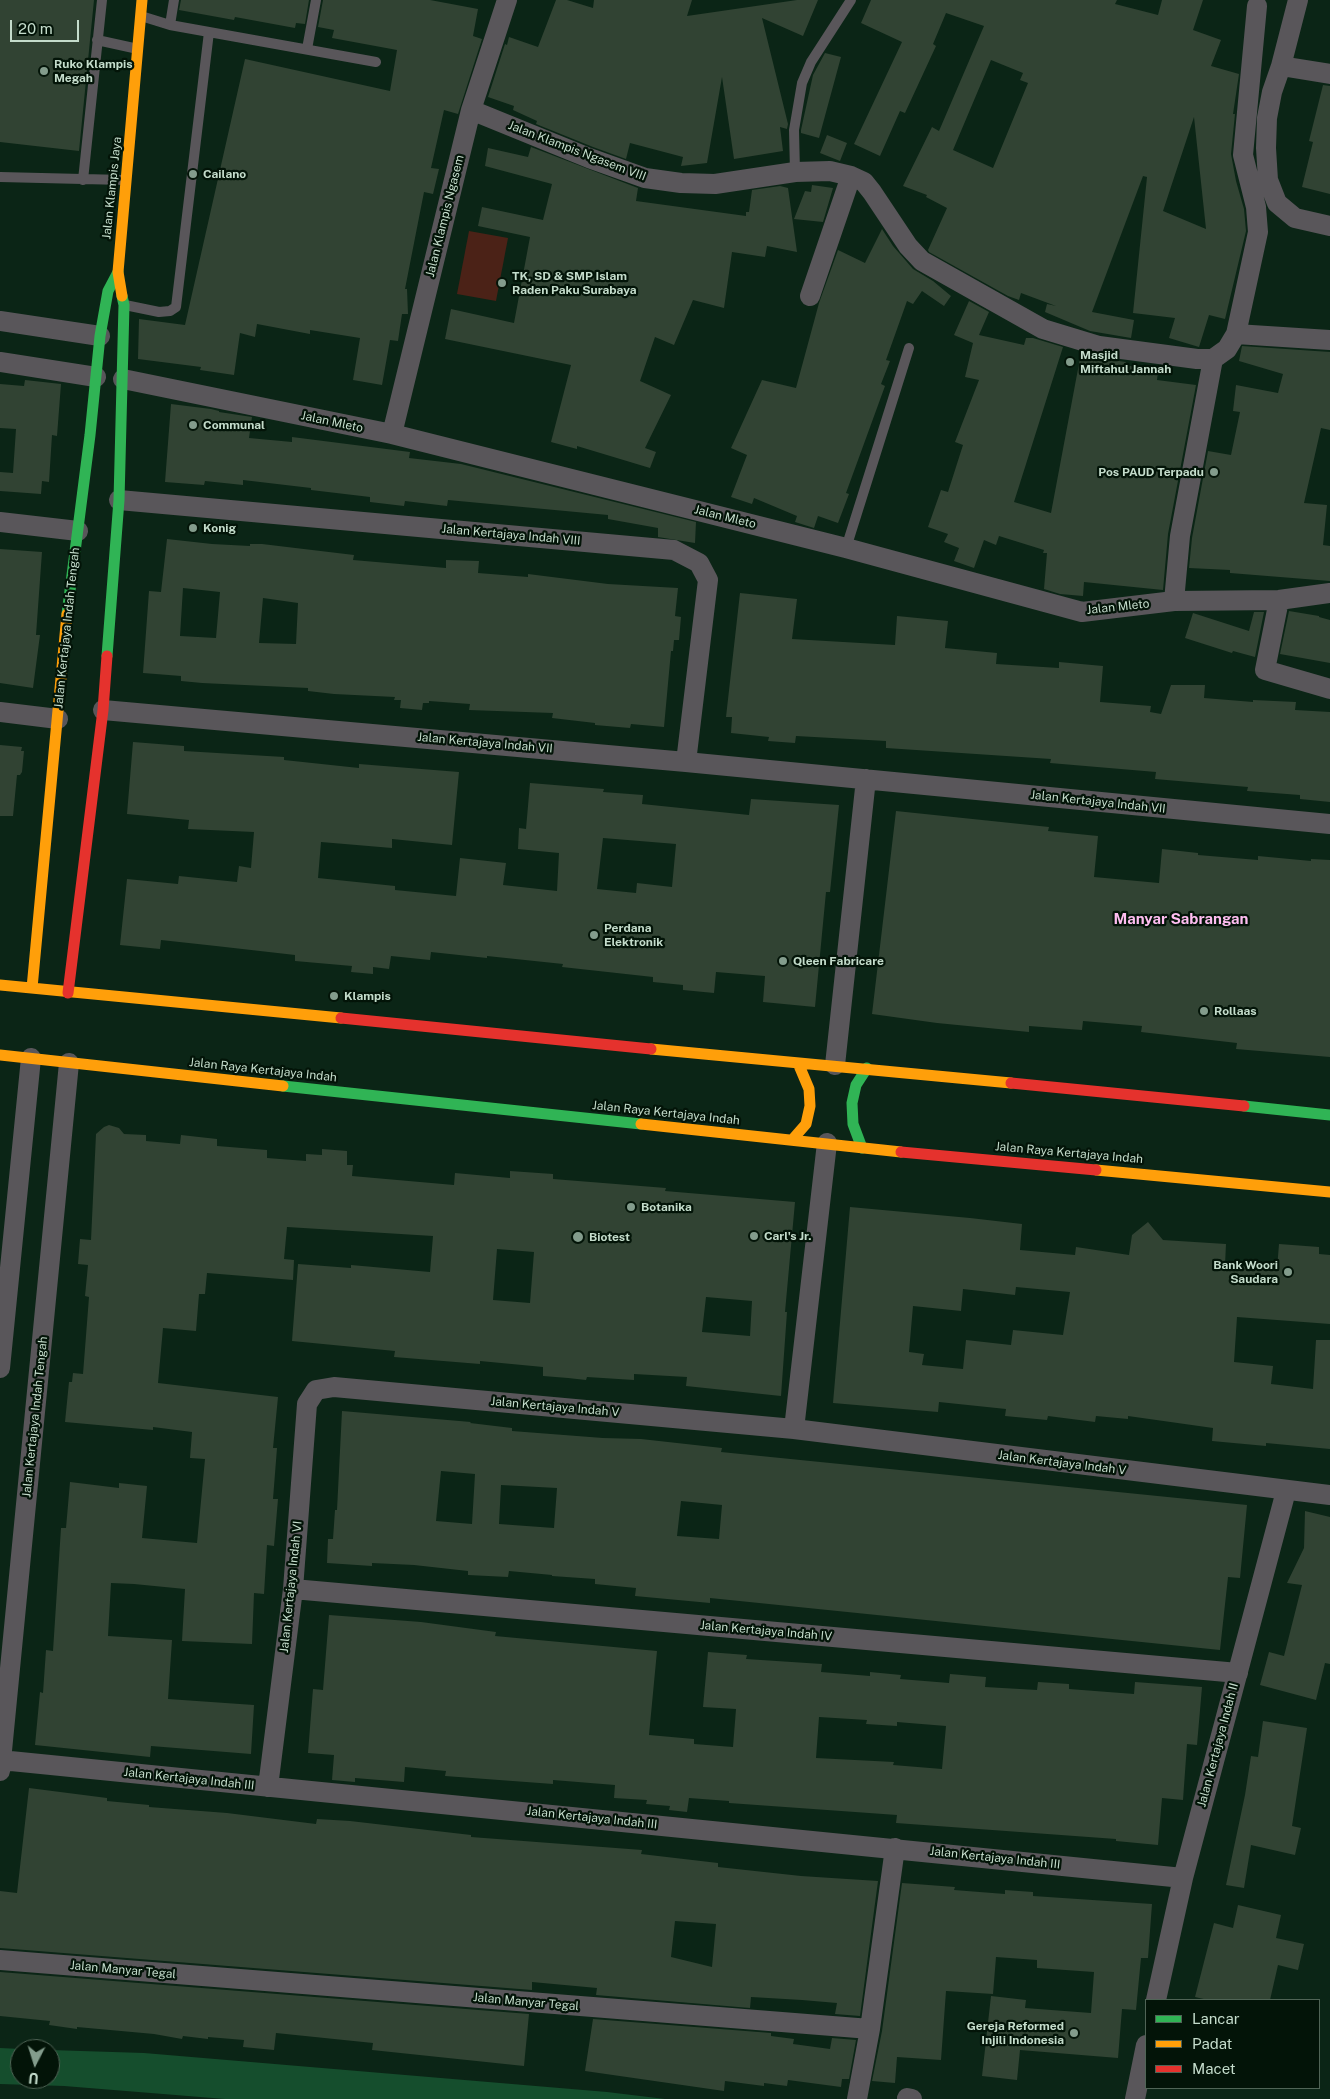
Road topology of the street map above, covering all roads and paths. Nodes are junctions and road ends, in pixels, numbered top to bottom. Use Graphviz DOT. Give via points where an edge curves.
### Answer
graph roads {
  1 [pos="102,0"];
  2 [pos="142,0"];
  3 [pos="174,0"];
  4 [pos="316,0"];
  5 [pos="507,0"];
  6 [pos="851,0"];
  7 [pos="1298,0"];
  8 [pos="1257,6"];
  9 [pos="141,16"];
  10 [pos="170,25"];
  11 [pos="209,32"];
  12 [pos="97,40"];
  13 [pos="138,49"];
  14 [pos="307,49"];
  15 [pos="376,62"];
  16 [pos="1281,66"];
  17 [pos="1330,74"];
  18 [pos="471,110"];
  19 [pos="794,172"];
  20 [pos="851,176"];
  21 [pos="0,177"];
  22 [pos="83,180"];
  23 [pos="125,180"];
  24 [pos="1330,226"];
  25 [pos="118,272"];
  26 [pos="810,296"];
  27 [pos="124,305"];
  28 [pos="0,321"];
  29 [pos="1236,334"];
  30 [pos="1330,340"];
  31 [pos="99,342"];
  32 [pos="909,348"];
  33 [pos="1213,359"];
  34 [pos="0,362"];
  35 [pos="96,372"];
  36 [pos="123,374"];
  37 [pos="392,434"];
  38 [pos="98,436"];
  39 [pos="122,439"];
  40 [pos="119,500"];
  41 [pos="0,522"];
  42 [pos="78,531"];
  43 [pos="846,548"];
  44 [pos="1330,593"];
  45 [pos="1279,600"];
  46 [pos="1174,601"];
  47 [pos="1330,689"];
  48 [pos="103,710"];
  49 [pos="0,712"];
  50 [pos="58,719"];
  51 [pos="686,762"];
  52 [pos="866,779"];
  53 [pos="1330,824"];
  54 [pos="0,985"];
  55 [pos="32,988"];
  56 [pos="68,993"];
  57 [pos="0,1055"];
  58 [pos="31,1058"];
  59 [pos="69,1063"];
  60 [pos="798,1063"];
  61 [pos="835,1065"];
  62 [pos="867,1068"];
  63 [pos="1330,1116"];
  64 [pos="792,1140"];
  65 [pos="827,1143"];
  66 [pos="862,1148"];
  67 [pos="1330,1192"];
  68 [pos="1,1345"];
  69 [pos="0,1368"];
  70 [pos="316,1390"];
  71 [pos="794,1429"];
  72 [pos="1286,1491"];
  73 [pos="1330,1495"];
  74 [pos="294,1588"];
  75 [pos="1238,1673"];
  76 [pos="0,1764"];
  77 [pos="268,1786"];
  78 [pos="895,1848"];
  79 [pos="1183,1878"];
  80 [pos="0,1960"];
  81 [pos="1156,1999"];
  82 [pos="870,2029"];
  83 [pos="1145,2050"];
  84 [pos="856,2099"];
  85 [pos="1134,2099"];
  1 -- 12 [label="lane"];
  2 -- 9 [label="main road, Jalan Klampis Jaya"];
  3 -- 10 [label="lane"];
  4 -- 14 [label="lane"];
  5 -- 18 [label="street, Jalan Klampis Ngasem"];
  6 -- 19 [label="lane" via="811,62 802,83 794,130"];
  7 -- 16 [label="street"];
  8 -- 29 [label="street" via="1243,154 1256,207 1258,232"];
  9 -- 10 [label="lane"];
  9 -- 13 [label="main road, Jalan Klampis Jaya"];
  10 -- 11 [label="lane"];
  11 -- 14 [label="lane"];
  11 -- 27 [label="lane" via="176,307 159,312"];
  12 -- 13 [label="lane"];
  12 -- 22 [label="lane"];
  13 -- 23 [label="main road, Jalan Klampis Jaya"];
  14 -- 15 [label="lane"];
  16 -- 17 [label="street"];
  16 -- 24 [label="street" via="1267,118 1268,180 1277,203 1295,218"];
  18 -- 19 [label="street, Jalan Klampis Ngasem VIII" via="645,178 715,184"];
  18 -- 37 [label="street, Jalan Klampis Ngasem"];
  19 -- 20 [label="street, Jalan Klampis Ngasem VIII" via="830,172"];
  20 -- 26 [label="street"];
  20 -- 33 [label="street, Jalan Klampis Ngasem VIII" via="864,182 922,261 1043,329 1099,346"];
  21 -- 22 [label="lane"];
  22 -- 23 [label="lane"];
  23 -- 25 [label="main road, Jalan Klampis Jaya"];
  25 -- 27 [label="main road, Jalan Klampis Jaya"];
  25 -- 31 [label="main road, Jalan Kertajaya Indah Tengah" via="108,291"];
  27 -- 36 [label="main road, Jalan Klampis Jaya"];
  28 -- 31 [label="street"];
  29 -- 30 [label="street"];
  29 -- 33 [label="street" via="1227,349"];
  31 -- 35 [label="main road, Jalan Kertajaya Indah Tengah"];
  32 -- 43 [label="lane"];
  33 -- 46 [label="street" via="1180,536"];
  34 -- 35 [label="street"];
  35 -- 38 [label="main road, Jalan Kertajaya Indah Tengah"];
  36 -- 37 [label="street, Jalan Mleto"];
  36 -- 39 [label="main road"];
  37 -- 43 [label="street, Jalan Mleto"];
  38 -- 39 [label="main road"];
  38 -- 42 [label="main road, Jalan Kertajaya Indah Tengah"];
  39 -- 40 [label="main road"];
  40 -- 48 [label="main road"];
  40 -- 51 [label="street, Jalan Kertajaya Indah VIII" via="674,550 699,563 708,580"];
  41 -- 42 [label="street"];
  42 -- 50 [label="main road, Jalan Kertajaya Indah Tengah"];
  43 -- 46 [label="street, Jalan Mleto" via="1082,612"];
  44 -- 45 [label="street, Jalan Mleto"];
  45 -- 46 [label="street, Jalan Mleto"];
  45 -- 47 [label="street" via="1265,670"];
  48 -- 51 [label="street, Jalan Kertajaya Indah VII"];
  48 -- 56 [label="main road" via="74,901"];
  49 -- 50 [label="street"];
  50 -- 55 [label="main road, Jalan Kertajaya Indah Tengah" via="45,898"];
  51 -- 52 [label="street, Jalan Kertajaya Indah VII"];
  52 -- 53 [label="street, Jalan Kertajaya Indah VII"];
  52 -- 61 [label="street"];
  54 -- 55 [label="main road"];
  55 -- 56 [label="main road"];
  56 -- 60 [label="main road"];
  57 -- 58 [label="main road, Jalan Raya Kertajaya Indah"];
  58 -- 59 [label="main road, Jalan Raya Kertajaya Indah"];
  58 -- 68 [label="street"];
  59 -- 64 [label="main road, Jalan Raya Kertajaya Indah"];
  59 -- 76 [label="street, Jalan Kertajaya Indah Tengah"];
  60 -- 61 [label="main road"];
  60 -- 64 [label="main road" via="809,1089 810,1106 806,1124"];
  61 -- 62 [label="main road"];
  62 -- 63 [label="main road"];
  62 -- 66 [label="main road" via="856,1085 852,1103 853,1124"];
  64 -- 65 [label="main road, Jalan Raya Kertajaya Indah"];
  65 -- 66 [label="main road, Jalan Raya Kertajaya Indah"];
  65 -- 71 [label="street"];
  66 -- 67 [label="main road, Jalan Raya Kertajaya Indah"];
  68 -- 69 [label="street"];
  70 -- 71 [label="street, Jalan Kertajaya Indah V" via="334,1387"];
  70 -- 74 [label="street, Jalan Kertajaya Indah VI" via="307,1404"];
  71 -- 72 [label="street, Jalan Kertajaya Indah V"];
  72 -- 73 [label="street, Jalan Kertajaya Indah V"];
  72 -- 75 [label="street, Jalan Kertajaya Indah II"];
  74 -- 75 [label="street, Jalan Kertajaya Indah IV"];
  74 -- 77 [label="street, Jalan Kertajaya Indah VI"];
  75 -- 79 [label="street, Jalan Kertajaya Indah II"];
  76 -- 77 [label="street, Jalan Kertajaya Indah III"];
  77 -- 78 [label="street, Jalan Kertajaya Indah III"];
  78 -- 79 [label="street, Jalan Kertajaya Indah III"];
  78 -- 82 [label="street"];
  79 -- 81 [label="street, Jalan Kertajaya Indah II"];
  80 -- 82 [label="street, Jalan Manyar Tegal"];
  82 -- 84 [label="street"];
  83 -- 85 [label="street"];
}
